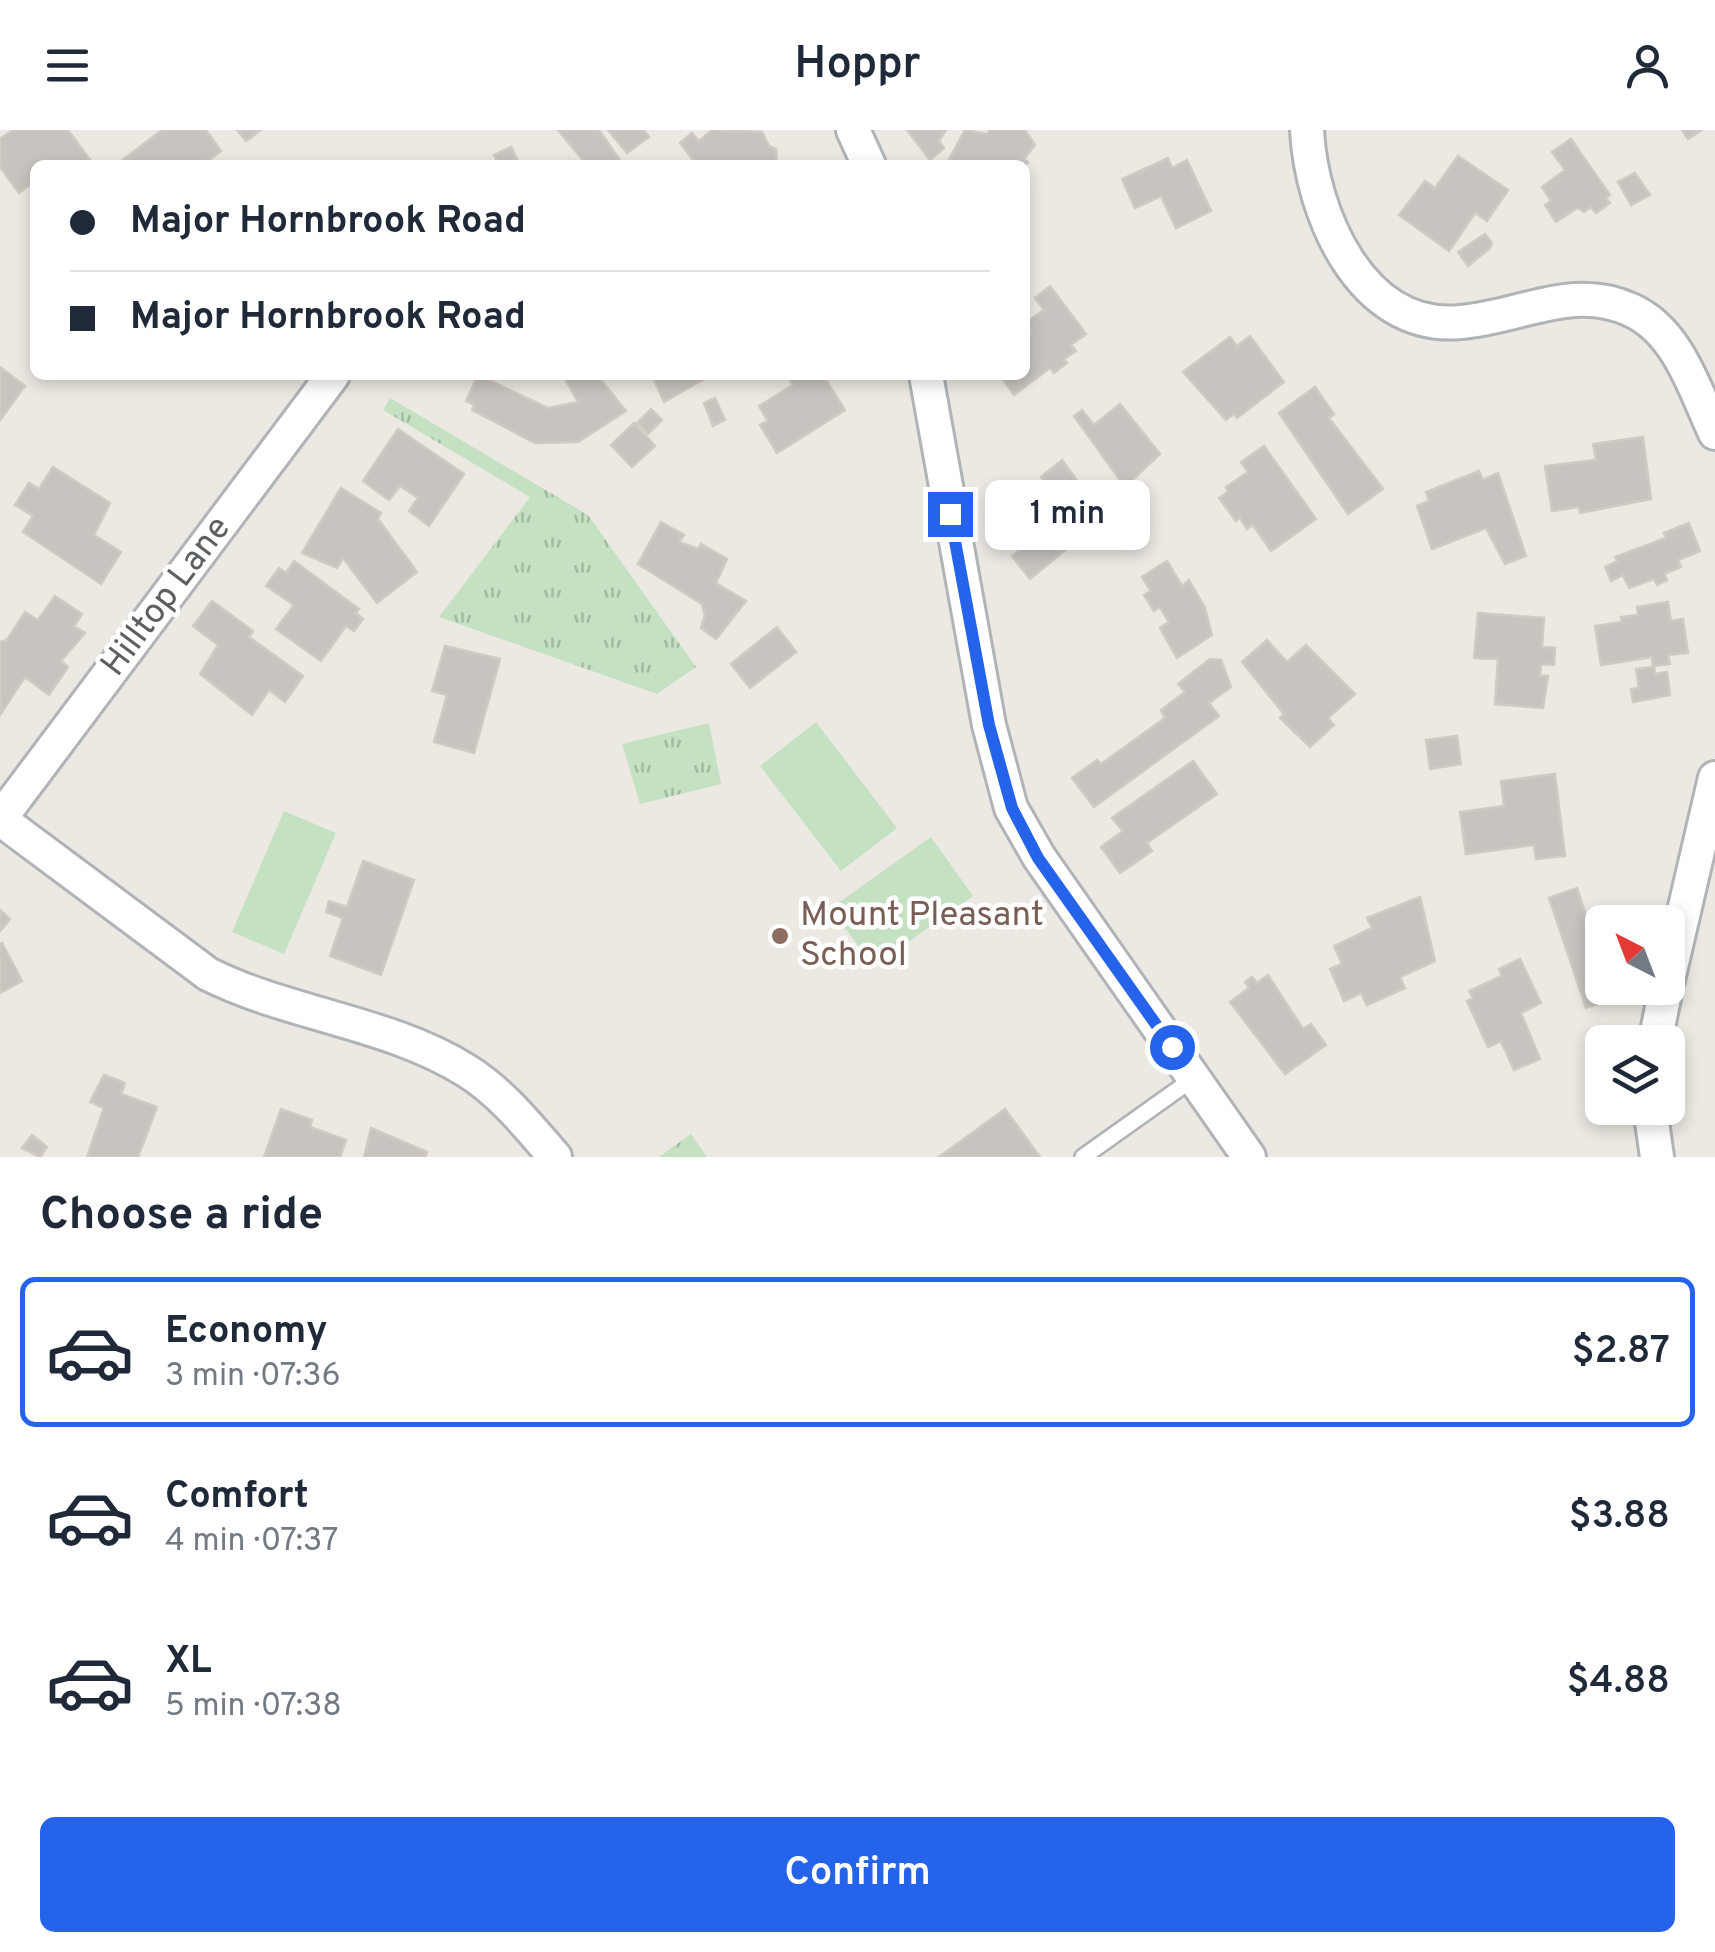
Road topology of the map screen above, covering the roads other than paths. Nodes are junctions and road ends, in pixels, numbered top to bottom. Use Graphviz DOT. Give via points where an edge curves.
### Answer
graph roads {
  1 [pos="853,130"];
  2 [pos="1306,130"];
  3 [pos="867,160"];
  4 [pos="329,380"];
  5 [pos="927,380"];
  6 [pos="1715,433"];
  7 [pos="1715,778"];
  8 [pos="0,819"];
  9 [pos="1685,907"];
  10 [pos="1194,1078"];
  11 [pos="1652,1125"];
  12 [pos="555,1157"];
  13 [pos="1083,1157"];
  14 [pos="1249,1157"];
  15 [pos="1657,1157"];
  1 -- 3 [label="street"];
  2 -- 6 [label="street" via="1319,206 1334,239 1352,268 1392,303 1458,323 1552,300 1597,298 1633,311 1668,339"];
  4 -- 8 [label="street, Hilltop Lane"];
  5 -- 10 [label="street" via="979,677 1012,808 1038,858"];
  7 -- 9 [label="street"];
  8 -- 12 [label="street" via="208,974 467,1071 494,1090"];
  10 -- 13 [label="lane"];
  10 -- 14 [label="street"];
  11 -- 15 [label="street"];
}
